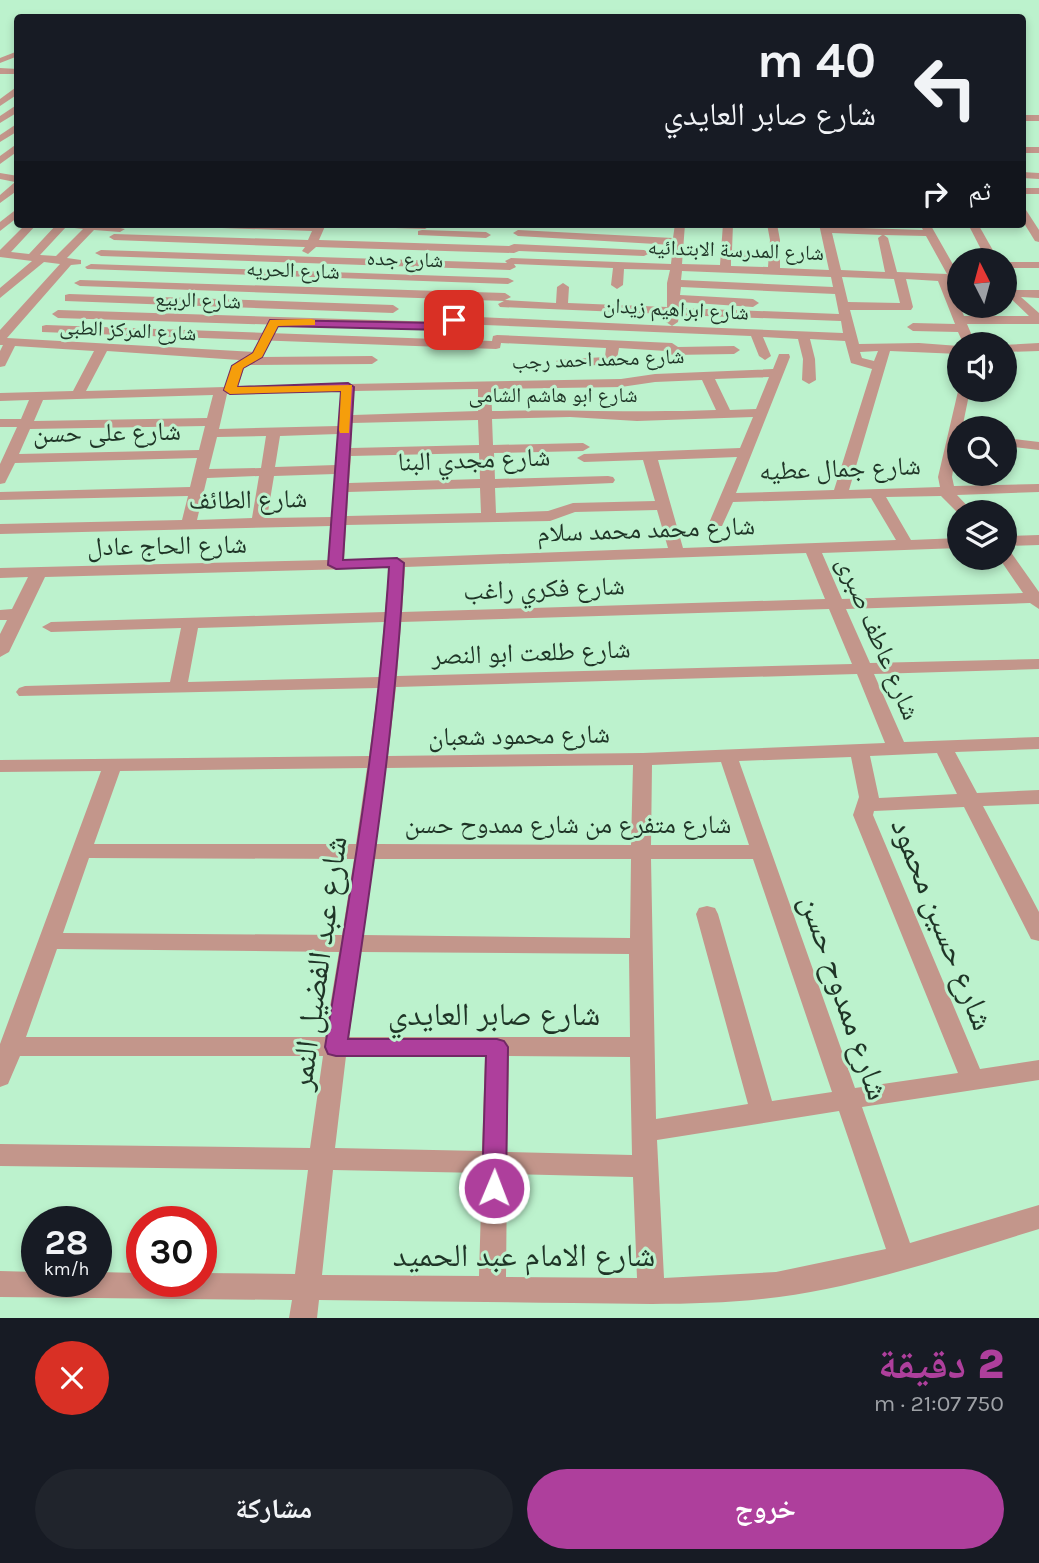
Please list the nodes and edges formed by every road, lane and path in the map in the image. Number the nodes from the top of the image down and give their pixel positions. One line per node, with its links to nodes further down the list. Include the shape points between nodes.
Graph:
1 (14, 93): 2 (street)
2 (0, 104)
3 (14, 147): 4 (street)
4 (0, 161)
5 (12, 177): 6 (street)
6 (0, 200)
7 (11, 216): 9 (street)
8 (1026, 218): 27 (street)
9 (0, 228)
10 (28, 228): 35 (street)
11 (62, 228): 39 (street)
12 (90, 228): 41 (street)
13 (220, 228): 28 (street)
14 (319, 228): 30 (street)
15 (424, 228): 31 (street)
16 (432, 228): 25 (street)
17 (519, 228): 29 (street); 37 (street)
18 (680, 228): 29 (street)
19 (728, 228): 34 (street)
20 (773, 228): 52 (street)
21 (825, 228): 53 (street)
22 (927, 228): 43 (street)
23 (975, 228): 32 (street)
24 (119, 230): 28 (street); 42 (street)
25 (486, 235)
26 (883, 238): 55 (street)
27 (1039, 239)
28 (212, 240): 30 (street); 38 (street)
29 (679, 242): 48 (street)
30 (312, 243): 31 (street); 40 (street)
31 (417, 247): 37 (street); 44 (street)
32 (986, 248)
33 (643, 253): 37 (street)
34 (726, 253): 36 (street); 50 (street)
35 (5, 254): 39 (street, شارع جده); 49 (street)
36 (745, 254)
37 (512, 256): 44 (street); 45 (street, شارع المدرسة الابتدائيه); 59 (street)
38 (201, 257): 40 (street); 42 (street); 51 (street)
39 (36, 258): 41 (street, شارع جده); 70 (street)
40 (304, 260): 44 (street); 54 (street)
41 (64, 261): 42 (street, شارع جده); 73 (street)
42 (95, 261): 51 (street, شارع جده); 61 (street)
43 (947, 261)
44 (408, 263): 58 (street)
45 (619, 265): 48 (street, شارع المدرسة الابتدائيه); 62 (street)
46 (1017, 265): 47 (street)
47 (1039, 265)
48 (675, 267): 50 (street, شارع المدرسة الابتدائيه); 60 (street)
49 (0, 268)
50 (725, 269): 52 (street, شارع المدرسة الابتدائيه)
51 (190, 271): 54 (street, شارع جده)
52 (774, 271): 53 (street, شارع المدرسة الابتدائيه)
53 (836, 274): 55 (street, شارع المدرسة الابتدائيه); 76 (street)
54 (297, 275): 58 (street, شارع جده); 66 (street)
55 (895, 276): 56 (street, شارع المدرسة الابتدائيه); 80 (street)
56 (942, 277): 57 (street, شارع المدرسة الابتدائيه); 63 (street)
57 (947, 277)
58 (401, 278): 59 (street, شارع جده); 67 (street)
59 (508, 281): 82 (street)
60 (673, 282): 76 (street); 78 (street)
61 (80, 283): 64 (street, شارع الحريه); 72 (street)
62 (617, 285)
63 (947, 285)
64 (184, 286): 66 (street, شارع الحريه); 75 (street)
65 (563, 287): 79 (street)
66 (290, 289): 67 (street, شارع الحريه); 77 (street)
67 (396, 293): 81 (street); 82 (street, شارع الحريه)
68 (1039, 295): 71 (street)
69 (867, 296): 76 (street)
70 (2, 297): 73 (street)
71 (1017, 297)
72 (69, 298): 75 (street); 84 (street)
73 (33, 299): 99 (street)
74 (1017, 301): 85 (street)
75 (176, 302): 77 (street); 87 (street)
76 (843, 303): 78 (street); 80 (street); 102 (street)
77 (282, 305): 81 (street); 88 (street)
78 (672, 305): 79 (street); 92 (street)
79 (562, 306): 82 (street)
80 (907, 307): 91 (street)
81 (393, 309): 89 (street)
82 (503, 309): 83 (street); 89 (street, شارع الربيع, via 443,326); 92 (street, شارع ابراهيم زيدان); 105 (street)
83 (438, 310)
84 (58, 314): 87 (street, شارع الربيع); 93 (street)
85 (1038, 317): 90 (street)
86 (960, 318): 90 (street)
87 (166, 319): 88 (street, شارع الربيع); 96 (street)
88 (274, 323): 89 (street, شارع الربيع); 98 (street)
89 (386, 324): 100 (street)
90 (962, 324): 91 (street); 95 (street)
91 (913, 327): 106 (street)
92 (671, 328): 94 (street, شارع ابراهيم زيدان); 114 (street)
93 (46, 329): 96 (street); 103 (street)
94 (755, 332): 97 (street, شارع ابراهيم زيدان); 115 (street)
95 (965, 332)
96 (157, 334): 98 (street); 113 (street)
97 (803, 334): 102 (street, شارع ابراهيم زيدان); 123 (street)
98 (266, 338): 100 (street); 117 (street)
99 (4, 340): 103 (street, شارع المركز الطبى); 118 (street)
100 (381, 342): 105 (street); 117 (street, شارع المركز الطبى, via 370,363)
101 (561, 342): 104 (street); 105 (street); 119 (street)
102 (852, 343): 109 (street, شارع ابراهيم زيدان); 120 (street, via 858,362)
103 (34, 344): 108 (street, شارع المركز الطبى)
104 (613, 344): 114 (street); 119 (street, via 611,361)
105 (496, 346)
106 (919, 347): 109 (street, شارع ابراهيم زيدان); 110 (street, شارع ابراهيم زيدان)
107 (1039, 347): 111 (street)
108 (102, 348): 113 (street, شارع المركز الطبى); 128 (street)
109 (885, 348): 120 (street)
110 (947, 348)
111 (1017, 348)
112 (734, 350): 114 (street)
113 (147, 351): 117 (street, شارع المركز الطبى)
114 (672, 352)
115 (765, 356)
116 (784, 357): 121 (street)
117 (250, 359): 127 (street, via 238,366)
118 (0, 363)
119 (562, 363): 124 (street)
120 (879, 367): 159 (street)
121 (777, 373): 122 (street, شارع محمد احمد رجب); 131 (street)
122 (707, 376): 124 (street, شارع محمد احمد رجب); 132 (street)
123 (809, 380)
124 (565, 383): 125 (street, شارع محمد احمد رجب)
125 (484, 384): 126 (street, شارع محمد احمد رجب); 133 (street)
126 (348, 387): 127 (street, شارع محمد احمد رجب); 136 (street)
127 (225, 391): 128 (street, شارع محمد احمد رجب); 137 (street)
128 (77, 395): 129 (street, شارع محمد احمد رجب)
129 (38, 396): 130 (street, شارع محمد احمد رجب); 135 (street)
130 (0, 397)
131 (761, 413): 132 (street, شارع ابو هاشم الشامى); 143 (street)
132 (725, 414): 133 (street, شارع ابو هاشم الشامى)
133 (485, 416): 136 (street, شارع ابو هاشم الشامى); 141 (street)
134 (0, 423): 135 (street, شارع ابو هاشم الشامى)
135 (25, 424): 137 (street, شارع ابو هاشم الشامى); 146 (street)
136 (345, 424): 138 (street, شارع ابو هاشم الشامى); 142 (street)
137 (212, 427): 138 (street, شارع ابو هاشم الشامى); 144 (street)
138 (274, 431): 149 (street)
139 (1017, 443): 140 (street)
140 (1039, 446)
141 (486, 449): 142 (street); 145 (street); 153 (street)
142 (343, 452): 148 (street)
143 (746, 452): 145 (street); 161 (street)
144 (205, 454): 146 (street, شارع على حسن); 150 (street)
145 (649, 456): 163 (street)
146 (9, 459): 151 (street)
147 (947, 464): 155 (street)
148 (342, 469): 149 (street); 154 (street)
149 (267, 472): 150 (street); 166 (street)
150 (201, 474): 156 (street)
151 (0, 480)
152 (608, 480): 153 (street, شارع مجدي البنا)
153 (488, 484): 154 (street, شارع مجدي البنا); 164 (street)
154 (341, 488): 165 (street)
155 (946, 488): 157 (street, شارع جمال عطيه); 158 (street, شارع جمال عطيه); 162 (street)
156 (197, 491): 160 (street); 168 (street)
157 (1036, 491)
158 (874, 492): 159 (street, شارع جمال عطيه); 173 (street)
159 (841, 493): 161 (street, شارع جمال عطيه)
160 (0, 496)
161 (727, 498): 167 (street)
162 (953, 500)
163 (663, 505): 164 (street, شارع الطائف); 175 (street)
164 (489, 517): 165 (street, شارع الطائف)
165 (339, 521): 166 (street, شارع الطائف); 177 (street)
166 (259, 523): 168 (street, شارع الطائف)
167 (718, 523)
168 (188, 525): 169 (street, شارع الطائف)
169 (0, 529)
170 (1039, 540): 171 (street)
171 (1017, 541)
172 (947, 543): 173 (street, شارع محمد محمد سلام)
173 (906, 545): 174 (street, شارع محمد محمد سلام)
174 (812, 548): 175 (street, شارع محمد محمد سلام); 182 (street, شارع عاطف صبرى)
175 (677, 553): 176 (street, شارع محمد محمد سلام)
176 (397, 563): 177 (street, شارع محمد محمد سلام); 185 (street, شارع عبد الفضيل النمر)
177 (336, 565): 179 (street, شارع الحاج عادل)
178 (1016, 570): 181 (street)
179 (39, 572): 180 (street, شارع الحاج عادل); 184 (street)
180 (0, 573)
181 (1038, 600): 182 (street, شارع فكري راغب)
182 (836, 604): 185 (street, شارع فكري راغب); 190 (street, شارع عاطف صبرى)
183 (0, 614): 184 (street)
184 (18, 614): 188 (street)
185 (394, 617): 186 (street, شارع فكري راغب); 191 (street, شارع عبد الفضيل النمر)
186 (190, 622): 187 (street, شارع فكري راغب); 192 (street)
187 (51, 626)
188 (0, 652)
189 (1039, 664): 190 (street, شارع طلعت ابو النصر)
190 (863, 669): 191 (street, شارع طلعت ابو النصر); 196 (street, شارع عاطف صبرى)
191 (386, 682): 192 (street, شارع طلعت ابو النصر); 201 (street, شارع عبد الفضيل النمر)
192 (178, 688): 193 (street, شارع طلعت ابو النصر)
193 (25, 692)
194 (1039, 743): 195 (street, شارع محمود شعبان)
195 (943, 747): 196 (street, شارع محمود شعبان); 204 (street)
196 (897, 749): 197 (street, شارع محمود شعبان)
197 (859, 751): 198 (street, شارع محمود شعبان); 205 (street, شارع حسين محمود, via 869,797)
198 (728, 756): 199 (street, شارع محمود شعبان); 209 (street, شارع ممدوح حسن)
199 (643, 759): 201 (street, شارع محمود شعبان); 208 (street)
200 (113, 764): 201 (street, شارع محمود شعبان); 202 (street, شارع محمود شعبان); 206 (street)
201 (377, 764): 207 (street, شارع عبد الفضيل النمر)
202 (0, 766)
203 (1039, 797): 204 (street)
204 (970, 800): 205 (street); 211 (street)
205 (865, 805): 221 (street, شارع حسين محمود, via 863,815)
206 (82, 851): 207 (street, شارع متفرع من شارع ممدوح حسن); 212 (street)
207 (366, 851): 208 (street, شارع متفرع من شارع ممدوح حسن); 213 (street, شارع عبد الفضيل النمر)
208 (640, 852): 209 (street, شارع متفرع من شارع ممدوح حسن); 214 (street)
209 (761, 852): 222 (street, شارع ممدوح حسن)
210 (707, 914): 223 (street)
211 (1039, 933)
212 (49, 941): 213 (street); 215 (street)
213 (352, 944): 214 (street); 216 (street, شارع عبد الفضيل النمر)
214 (639, 946): 218 (street)
215 (11, 1046): 216 (street, شارع صابر العايدي); 220 (street)
216 (336, 1047): 217 (street, شارع صابر العايدي); 226 (street, شارع عبد الفضيل النمر)
217 (497, 1047): 218 (street, شارع صابر العايدي); 227 (street)
218 (641, 1047): 224 (street)
219 (1039, 1070): 221 (street)
220 (0, 1077)
221 (973, 1080): 222 (street)
222 (847, 1100): 223 (street); 230 (street, شارع ممدوح حسن)
223 (763, 1113): 224 (street)
224 (644, 1131): 228 (street)
225 (0, 1155): 226 (street)
226 (323, 1159): 227 (street); 232 (street, شارع عبد الفضيل النمر)
227 (495, 1163): 228 (street); 233 (street)
228 (645, 1166): 234 (street)
229 (1039, 1217): 230 (street, شارع الامام عبد الحميد)
230 (902, 1258): 234 (street, شارع الامام عبد الحميد, via 814,1279 726,1289)
231 (0, 1284): 232 (street, شارع الامام عبد الحميد)
232 (307, 1288): 233 (street, شارع الامام عبد الحميد); 235 (street, شارع عبد الفضيل النمر)
233 (492, 1290): 234 (street, شارع الامام عبد الحميد)
234 (651, 1291)
235 (303, 1318)

